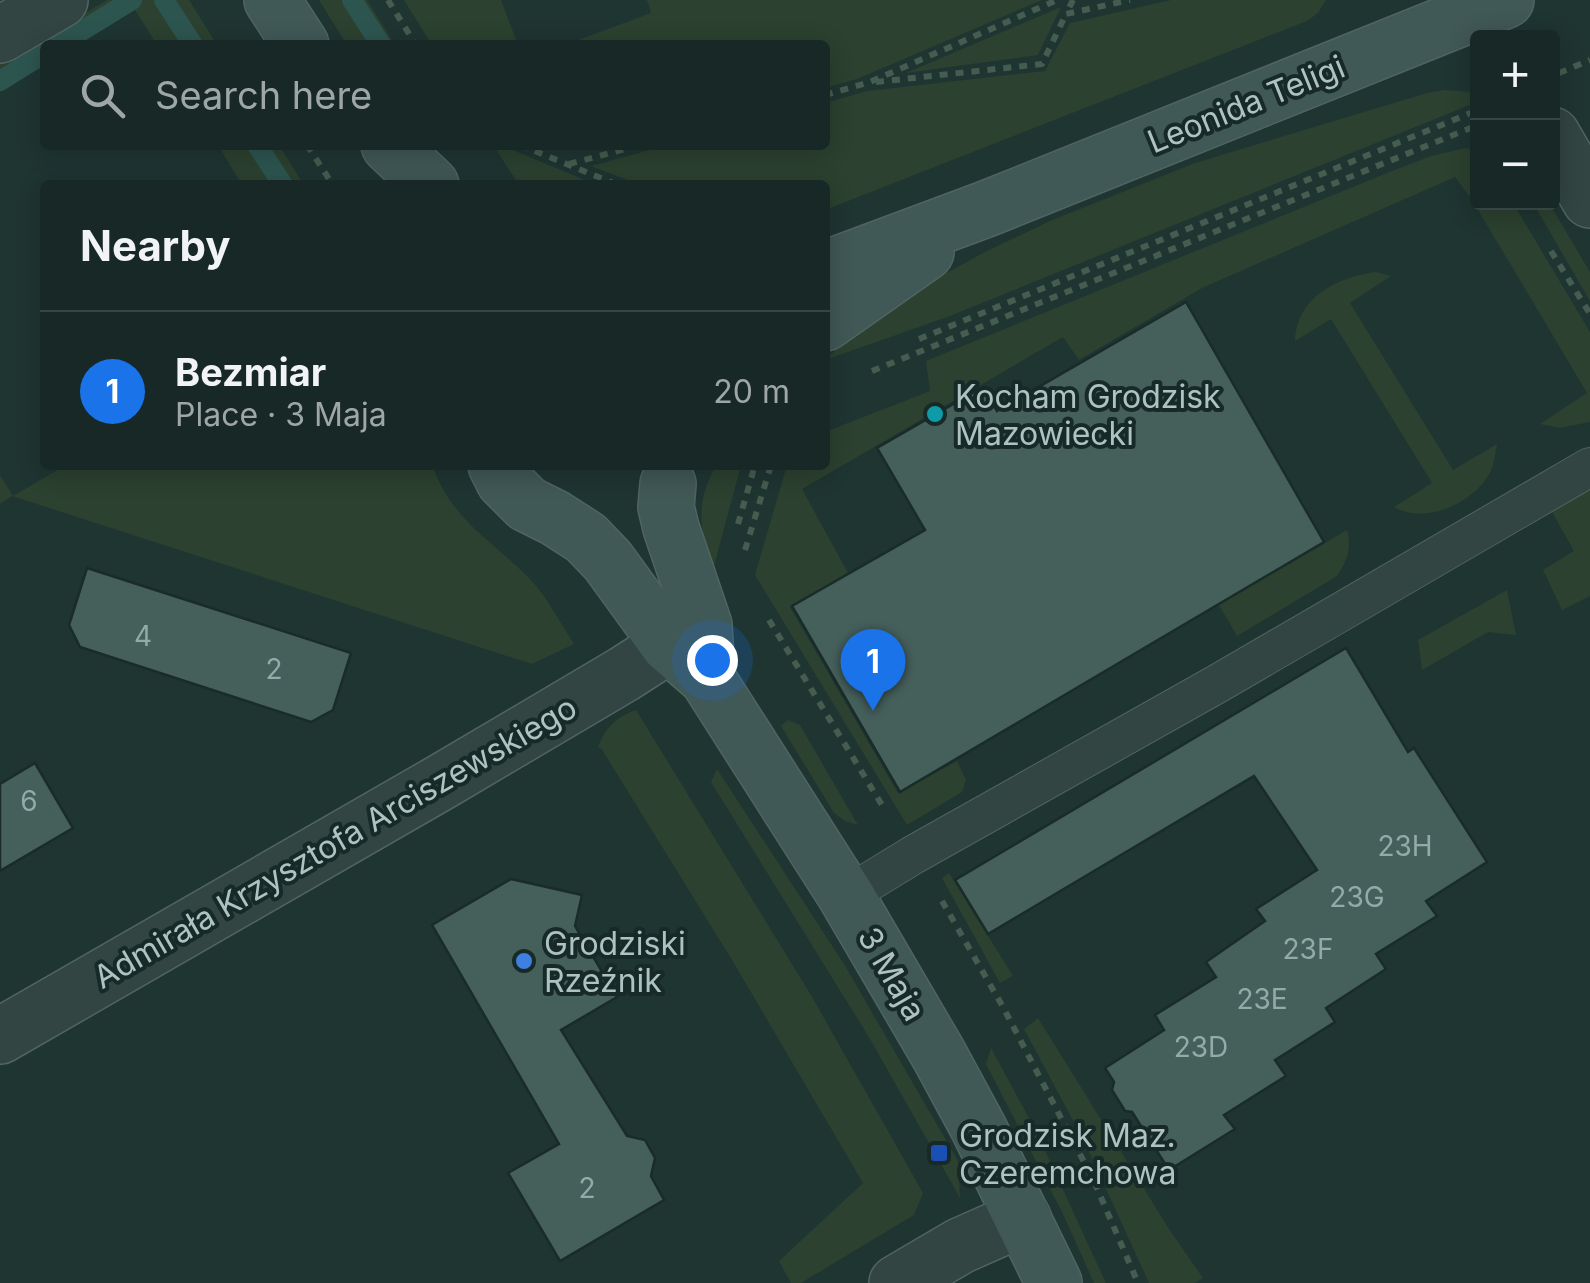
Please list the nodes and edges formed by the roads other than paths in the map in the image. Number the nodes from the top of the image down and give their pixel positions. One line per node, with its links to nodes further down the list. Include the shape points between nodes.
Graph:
1 (60, 0): 4 (street)
2 (272, 0): 5 (street)
3 (1476, 14): 12 (street, Leonida Teligi)
4 (0, 36)
5 (298, 40)
6 (1560, 149): 11 (street)
7 (364, 150): 9 (street)
8 (394, 150): 10 (street)
9 (381, 180)
10 (426, 180)
11 (1590, 200)
12 (986, 209): 13 (street, Leonida Teligi); 14 (street, Leonida Teligi)
13 (830, 267)
14 (830, 319)
15 (1590, 467): 20 (lane)
16 (498, 470): 18 (street, 3 Maja, via 526,504)
17 (673, 474): 18 (street, 3 Maja, via 645,505 617,519); 19 (street, 3 Maja, via 666,507 704,625)
18 (555, 518): 19 (street, 3 Maja, via 608,561)
19 (688, 662): 20 (street, 3 Maja); 21 (street, Admirała Krzysztofa Arciszewskiego, via 624,674)
20 (846, 896): 22 (street, 3 Maja)
21 (0, 1036)
22 (1023, 1218): 23 (street); 24 (street, 3 Maja)
23 (896, 1283)
24 (1054, 1283)

